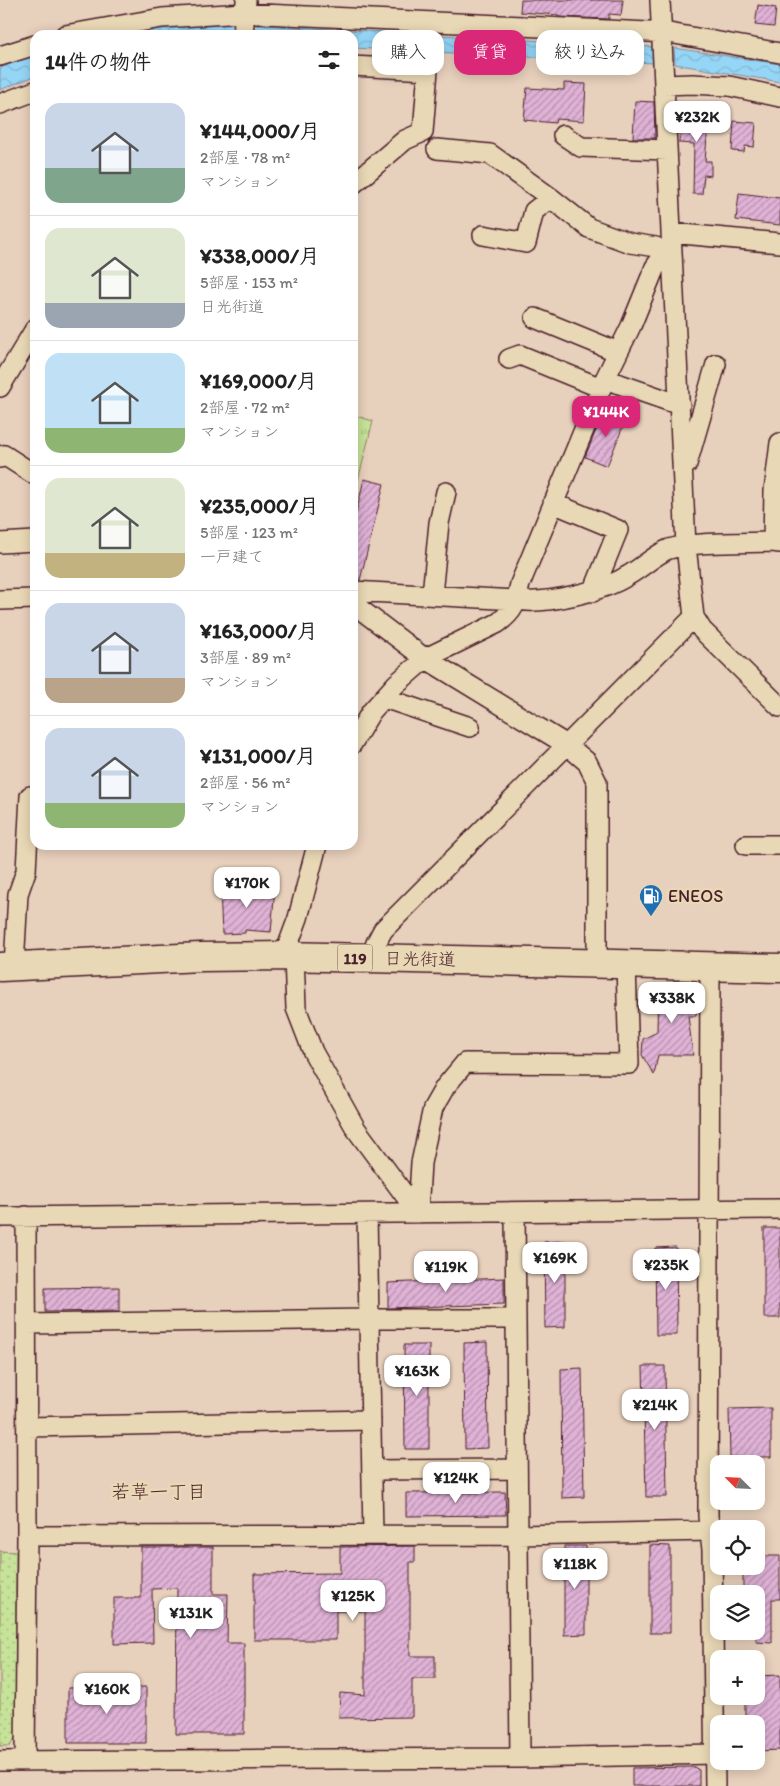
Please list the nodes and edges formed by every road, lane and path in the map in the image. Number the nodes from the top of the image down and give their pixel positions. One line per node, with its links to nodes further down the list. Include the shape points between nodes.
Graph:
1 (660, 0): 4 (street)
2 (244, 17): 3 (street, via 162,18); 4 (street)
3 (94, 30)
4 (662, 35): 6 (street); 9 (street)
5 (30, 46): 7 (street)
6 (780, 53)
7 (0, 56)
8 (358, 66): 16 (street, via 428,70 423,132 406,140)
9 (664, 83): 11 (street, via 729,86); 15 (street)
10 (30, 93): 12 (street)
11 (780, 97)
12 (0, 104)
13 (563, 135): 15 (street, via 581,147)
14 (437, 149): 17 (street, via 490,154)
15 (667, 150): 18 (street)
16 (358, 180)
17 (551, 198): 19 (street, via 534,211 526,244); 21 (street, via 589,228 630,243 656,247)
18 (672, 233): 20 (street); 21 (street)
19 (483, 235)
20 (780, 244)
21 (668, 256): 24 (street, via 655,268); 29 (street)
22 (535, 318): 24 (street)
23 (30, 337): 28 (street)
24 (618, 352): 27 (street)
25 (510, 359): 27 (street, via 520,355)
26 (716, 364): 33 (street)
27 (603, 383): 29 (street); 35 (street)
28 (0, 387)
29 (680, 406): 33 (street)
30 (780, 443): 37 (street, via 774,491)
31 (0, 458): 32 (street, via 4,455)
32 (30, 472)
33 (683, 477): 39 (street)
34 (446, 492): 42 (street)
35 (553, 503): 41 (street, via 618,530); 45 (street, via 520,584)
36 (30, 541): 38 (street)
37 (776, 542): 39 (street)
38 (0, 543)
39 (686, 546): 41 (street, via 667,550 625,578); 47 (street)
40 (358, 591): 42 (street)
41 (593, 592): 45 (street, via 529,602)
42 (432, 595): 45 (street)
43 (30, 599): 44 (street)
44 (0, 600)
45 (517, 600): 48 (street, via 508,616 498,623)
46 (358, 608): 48 (street)
47 (694, 617): 50 (street, via 702,630); 53 (street)
48 (426, 658): 49 (street); 53 (street)
49 (384, 698): 51 (street); 52 (street)
50 (780, 707)
51 (470, 728)
52 (358, 734)
53 (567, 745): 59 (street, via 384,930); 60 (street, via 587,762 598,782)
54 (30, 796): 63 (street, via 26,871 18,894)
55 (746, 845): 56 (street)
56 (780, 845)
57 (316, 850): 58 (street)
58 (289, 956): 59 (highway, 日光街道 / 119); 63 (highway, 日光街道 / 119); 68 (street, via 296,1008 313,1052 356,1129)
59 (371, 958): 60 (highway, 日光街道 / 119)
60 (597, 964): 61 (highway, 日光街道 / 119)
61 (626, 964): 62 (highway, 日光街道 / 119); 68 (street, via 629,1064 465,1063 433,1108 420,1163)
62 (710, 966): 64 (highway, 日光街道 / 119); 66 (street)
63 (7, 967)
64 (780, 968)
65 (780, 1208): 66 (street)
66 (708, 1209): 67 (street); 79 (street)
67 (515, 1212): 68 (street); 73 (street)
68 (418, 1213): 69 (street)
69 (367, 1214): 70 (street); 72 (street)
70 (26, 1216): 71 (street); 74 (street)
71 (0, 1217)
72 (370, 1319): 73 (street); 74 (street); 75 (street)
73 (515, 1320): 77 (street)
74 (27, 1324): 76 (street)
75 (371, 1420): 76 (street); 78 (street)
76 (27, 1427): 81 (street)
77 (517, 1468): 78 (street); 80 (street)
78 (372, 1470): 82 (street)
79 (710, 1531): 80 (street)
80 (518, 1535): 82 (street); 86 (street)
81 (27, 1536): 82 (street); 87 (street)
82 (372, 1536)
83 (712, 1575): 84 (street)
84 (714, 1715)
85 (710, 1754): 86 (street)
86 (520, 1758): 87 (street)
87 (25, 1760): 88 (street)
88 (0, 1761)
89 (715, 1770): 90 (street)
90 (715, 1786)

